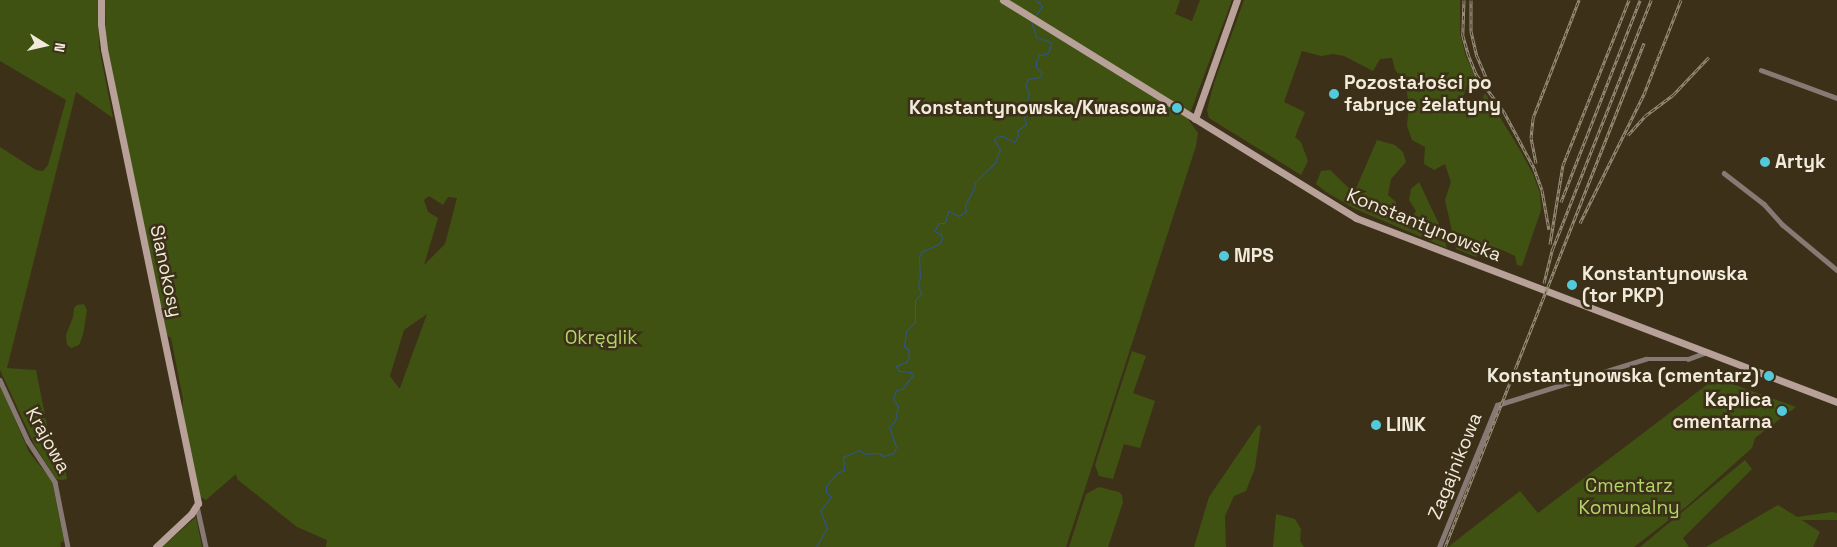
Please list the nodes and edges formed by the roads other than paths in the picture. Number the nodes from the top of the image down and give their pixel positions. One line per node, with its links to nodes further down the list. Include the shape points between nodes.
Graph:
1 (101, 0): 12 (main road, Sianokosy, via 103,44)
2 (1003, 0): 6 (main road, Konstantynowska)
3 (1237, 0): 6 (main road)
4 (1761, 70): 5 (street)
5 (1837, 98)
6 (1195, 119): 9 (main road, Konstantynowska, via 1369,224)
7 (1724, 173): 8 (street, via 1764,204 1783,225)
8 (1837, 270)
9 (1707, 352): 11 (main road, Konstantynowska); 16 (street, Zagajnikowa, via 1688,359 1646,359 1505,401 1494,410)
10 (0, 380): 13 (street, Krajowa, via 28,441 55,482)
11 (1837, 402)
12 (197, 506): 14 (main road); 15 (street, Sianokosy)
13 (68, 547)
14 (156, 547)
15 (206, 547)
16 (1439, 547)

